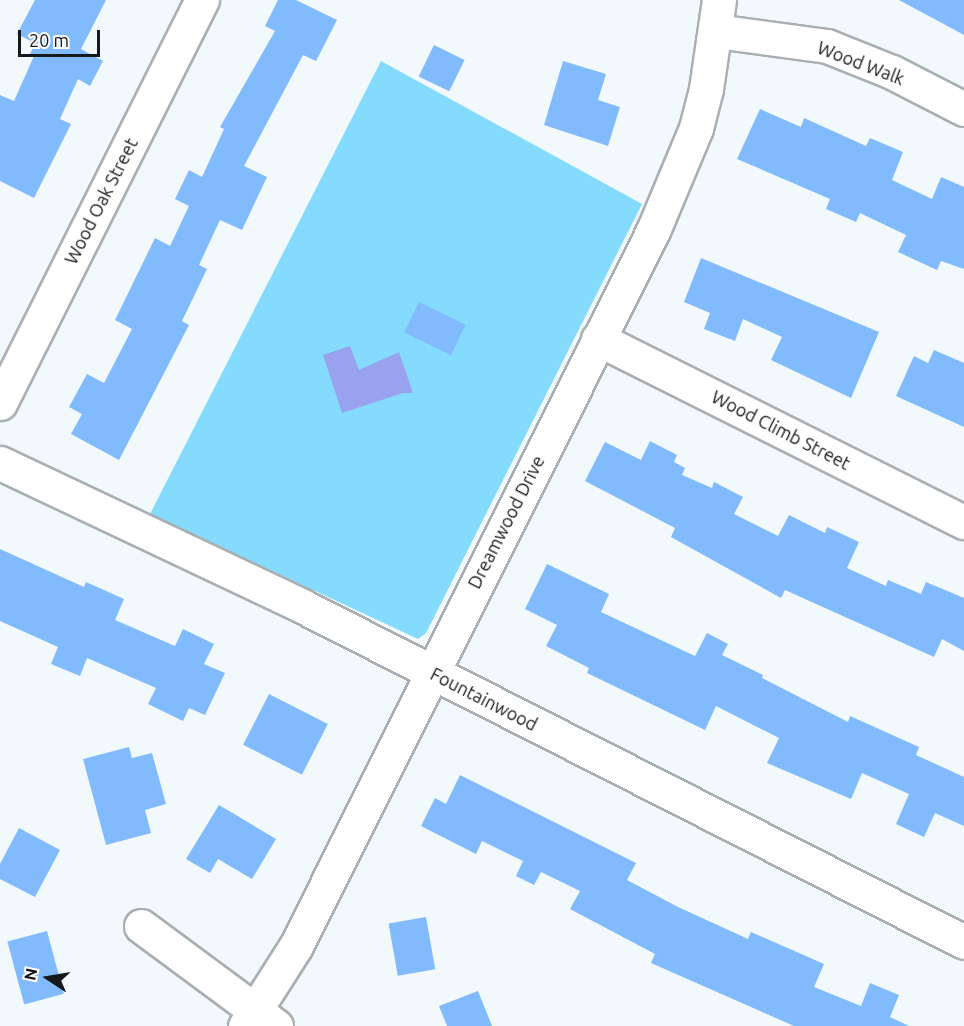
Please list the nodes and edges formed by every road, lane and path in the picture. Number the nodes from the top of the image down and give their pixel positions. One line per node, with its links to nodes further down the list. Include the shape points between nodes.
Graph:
1 (202, 0): 5 (street, Wood Oak Street)
2 (718, 16): 3 (street, Wood Walk, via 827,46 892,72); 4 (street, Dreamwood Drive, via 696,128 680,171)
3 (964, 109)
4 (598, 339): 7 (street, Wood Climb Street); 8 (street, Dreamwood Drive)
5 (0, 403)
6 (0, 463): 8 (street, Fountainwood, via 302,606)
7 (964, 522)
8 (430, 673): 10 (street, Fountainwood); 11 (street, Dreamwood Drive)
9 (141, 926): 11 (street)
10 (964, 942)
11 (259, 1021)

